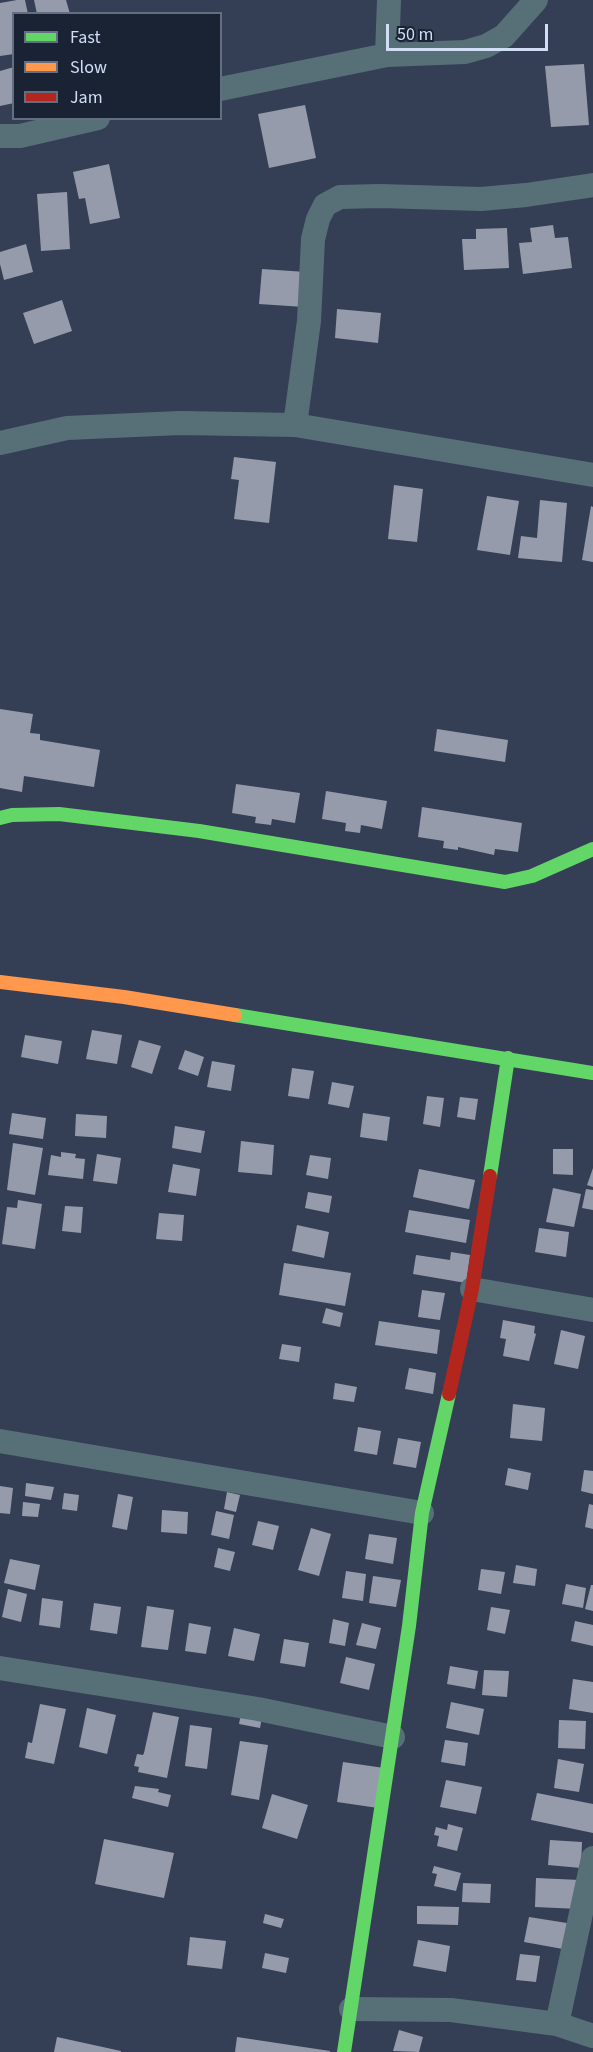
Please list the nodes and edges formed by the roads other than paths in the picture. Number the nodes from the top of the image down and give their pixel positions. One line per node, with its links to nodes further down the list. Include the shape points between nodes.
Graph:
1 (389, 0): 3 (street)
2 (536, 0): 3 (street, via 504,36 486,46 465,52)
3 (387, 55): 4 (street)
4 (222, 89)
5 (89, 120): 6 (street, via 20,136)
6 (0, 136)
7 (593, 185): 8 (street, via 481,199 340,197 325,205 313,239 309,321)
8 (295, 425): 9 (street, via 180,423 67,428); 10 (street)
9 (0, 443)
10 (593, 474)
11 (0, 818): 12 (street, via 59,814 199,831 505,882 532,876)
12 (593, 849)
13 (0, 982): 14 (street, via 124,997)
14 (508, 1058): 15 (street); 16 (street)
15 (593, 1073)
16 (472, 1289): 17 (street); 19 (street)
17 (593, 1310)
18 (0, 1441): 19 (street)
19 (422, 1513): 21 (street)
20 (0, 1668): 21 (street, via 258,1709)
21 (393, 1737): 23 (street)
22 (593, 1858): 24 (street)
23 (351, 2008): 24 (street, via 451,2010); 26 (street)
24 (557, 2024): 25 (street)
25 (593, 2036)
26 (344, 2052)

